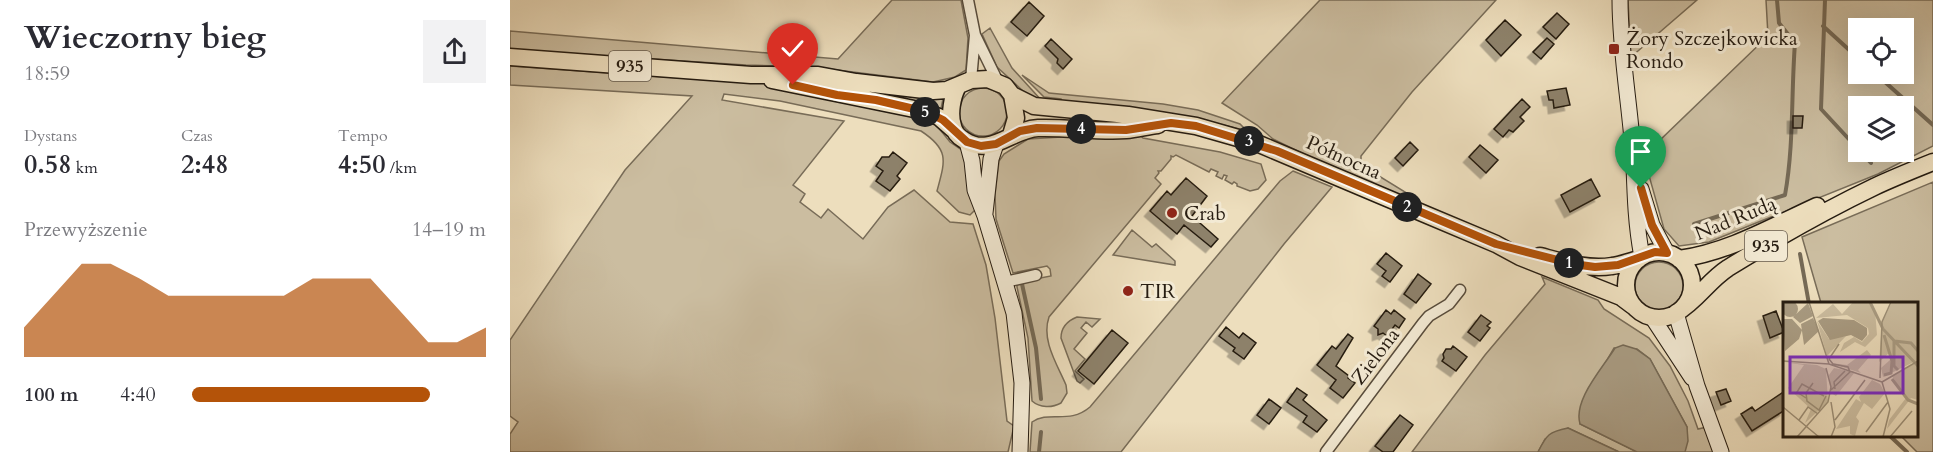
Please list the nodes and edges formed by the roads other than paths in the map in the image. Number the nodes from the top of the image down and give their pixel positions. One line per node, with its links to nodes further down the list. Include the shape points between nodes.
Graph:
1 (968, 0): 3 (street)
2 (1620, 0): 14 (main road)
3 (975, 34): 6 (street); 7 (street)
4 (510, 57): 5 (main road, 935)
5 (750, 75): 7 (main road, 935, via 818,75 933,91); 11 (main road, 935, via 920,110 939,117)
6 (998, 82): 7 (main road, via 982,78); 8 (main road)
7 (965, 83): 11 (main road, via 952,106 951,120)
8 (1012, 96): 9 (main road, Północna, via 1034,106); 10 (main road, via 1016,118)
9 (1171, 123): 10 (main road, Północna, via 1126,130 1037,128); 17 (main road, Północna, via 1207,129 1277,151)
10 (1011, 135): 12 (main road)
11 (961, 136): 12 (main road, via 981,146); 16 (main road, via 972,161 975,190)
12 (996, 144): 16 (main road)
13 (1933, 162): 15 (main road, Nad Rudą / 935)
14 (1634, 164): 18 (main road, via 1652,225); 19 (main road)
15 (1874, 187): 18 (main road, Nad Rudą / 935, via 1818,206 1706,255); 24 (main road, Nad Rudą / 935, via 1728,268 1708,283 1690,305)
16 (985, 216): 21 (main road)
17 (1496, 244): 19 (main road, Północna, via 1584,266 1608,267); 23 (main road, Północna, via 1621,297)
18 (1673, 256): 19 (main road, via 1655,252); 24 (main road, via 1689,271 1692,286 1687,303)
19 (1641, 258): 23 (main road, via 1630,269 1626,282)
20 (1036, 275): 21 (street)
21 (1005, 282): 27 (main road, via 1014,313 1022,372)
22 (1460, 290): 28 (street, Zielona, via 1449,304 1423,322)
23 (1633, 306): 25 (main road)
24 (1676, 313): 25 (main road); 26 (main road)
25 (1652, 317): 26 (main road)
26 (1697, 386): 29 (main road)
27 (1020, 452)
28 (1326, 452)
29 (1721, 452)

